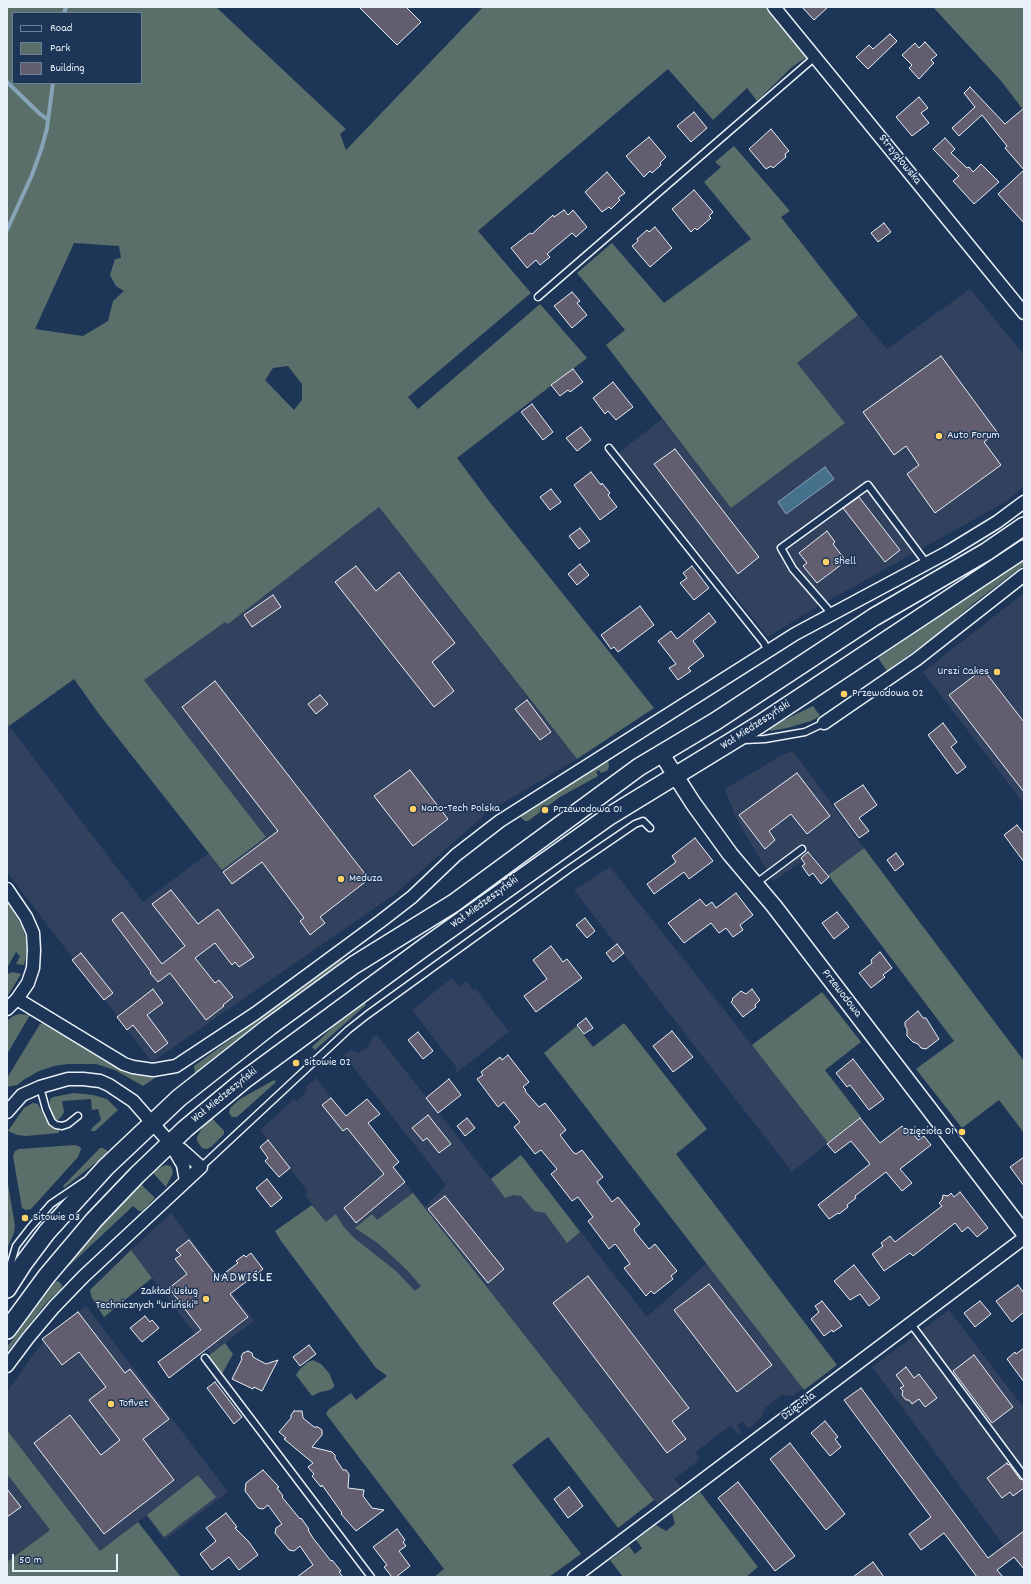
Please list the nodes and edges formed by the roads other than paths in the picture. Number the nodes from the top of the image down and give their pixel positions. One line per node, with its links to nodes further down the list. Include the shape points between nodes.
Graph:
1 (774, 7): 2 (street, Strzygłowska)
2 (814, 57): 3 (lane); 4 (street, Strzygłowska)
3 (538, 297)
4 (1024, 313)
5 (609, 448): 12 (lane, via 764,643)
6 (1024, 502): 9 (street, via 997,522)
7 (1024, 526): 15 (main road, Wał Miedzeszyński)
8 (1024, 549): 14 (main road, Wał Miedzeszyński)
9 (927, 564): 11 (street); 11 (lane, via 868,486 781,548 793,569)
10 (1024, 575): 13 (street, via 918,659)
11 (832, 614): 12 (street)
12 (768, 652): 21 (street, via 500,821 456,855 412,897 381,921 256,1013 176,1066 154,1070 124,1064)
13 (824, 723): 14 (lane, via 805,732)
14 (735, 741): 16 (main road, Wał Miedzeszyński)
15 (661, 754): 16 (street, Przewodowa); 26 (main road, Wał Miedzeszyński, via 625,777 454,903 315,993 237,1051)
16 (675, 775): 19 (street, Przewodowa, via 716,835); 27 (main road, Wał Miedzeszyński, via 569,843 340,1008 239,1083)
17 (650, 828): 29 (lane, via 643,820 635,824 367,1015)
18 (802, 850): 19 (lane)
19 (755, 884): 31 (street, Przewodowa)
20 (7, 889): 21 (street, via 26,917 32,933 34,950 33,968)
21 (17, 999): 22 (street)
22 (7, 1009)
23 (40, 1086): 24 (street, via 22,1094); 25 (lane, via 52,1122 62,1126); 26 (street, via 68,1079 100,1081 133,1101)
24 (8, 1109)
25 (78, 1116)
26 (152, 1123): 27 (street); 28 (main road, Wał Miedzeszyński)
27 (170, 1143): 29 (street); 30 (street, via 183,1165); 36 (main road, Wał Miedzeszyński, via 132,1179 80,1236)
28 (106, 1167): 33 (lane, via 50,1204 16,1246); 34 (main road, Wał Miedzeszyński, via 47,1232)
29 (201, 1167): 30 (street)
30 (186, 1181): 38 (street, via 77,1283)
31 (1024, 1233)
32 (1024, 1238): 35 (street, Dzięcioła)
33 (7, 1278)
34 (7, 1289)
35 (911, 1324): 39 (lane); 41 (street, Dzięcioła)
36 (7, 1330)
37 (205, 1358): 40 (lane)
38 (7, 1366)
39 (1024, 1476)
40 (372, 1577)
41 (574, 1577)

